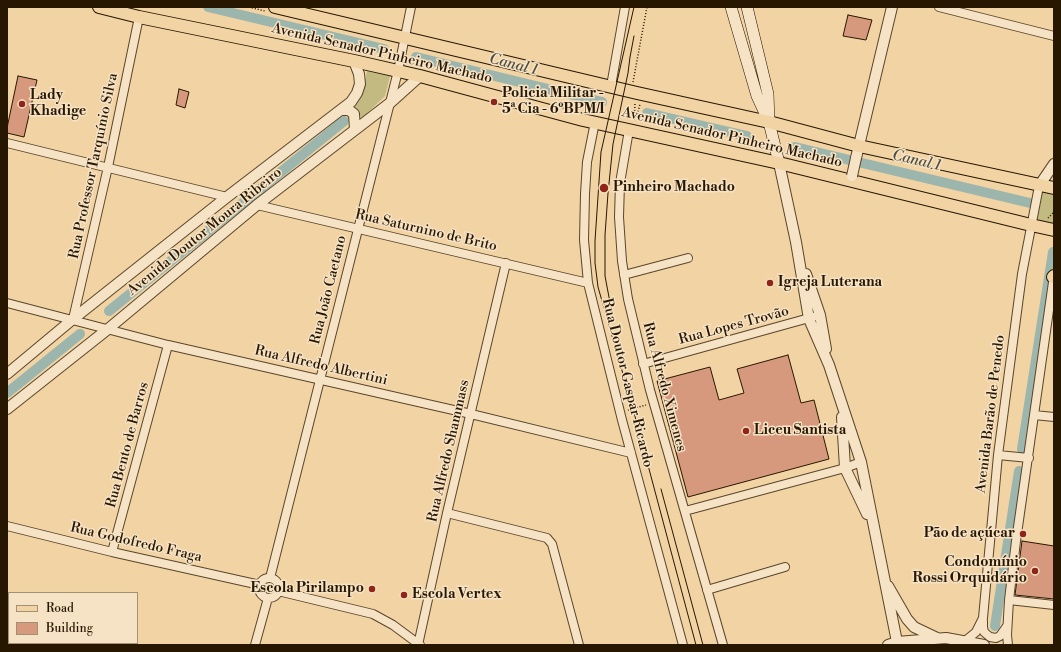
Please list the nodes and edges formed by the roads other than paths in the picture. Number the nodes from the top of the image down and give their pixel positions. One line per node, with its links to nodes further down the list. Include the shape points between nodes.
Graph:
1 (99, 7): 9 (main road, Avenida Senador Pinheiro Machado)
2 (275, 7): 11 (main road, Avenida Senador Pinheiro Machado)
3 (410, 7): 11 (street, Rua João Caetano)
4 (625, 7): 15 (street)
5 (731, 7): 19 (main road, via 757,96)
6 (747, 7): 19 (main road, via 768,94)
7 (892, 7): 23 (street)
8 (939, 7): 10 (street)
9 (139, 17): 12 (main road, Avenida Senador Pinheiro Machado); 26 (street, Rua Professor Tarquínio Silva)
10 (1054, 36)
11 (404, 40): 13 (street, Rua João Caetano); 15 (main road, Avenida Senador Pinheiro Machado)
12 (354, 61): 13 (main road, Avenida Senador Pinheiro Machado); 17 (street, Avenida Doutor Moura Ribeiro, via 360,84 351,102)
13 (398, 68): 14 (main road, Avenida Senador Pinheiro Machado); 16 (street, Rua João Caetano)
14 (420, 76): 16 (street, Avenida Doutor Moura Ribeiro); 18 (main road, Avenida Senador Pinheiro Machado)
15 (611, 86): 19 (main road, Avenida Senador Pinheiro Machado, via 636,98)
16 (390, 103): 21 (street, Avenida Doutor Moura Ribeiro); 33 (street, Rua João Caetano)
17 (342, 110): 21 (street, via 349,110 354,114); 30 (street, Avenida Doutor Moura Ribeiro)
18 (595, 122): 20 (main road, Avenida Senador Pinheiro Machado); 40 (street, Rua Doutor Gaspar Ricardo, via 587,162 585,194 584,240)
19 (769, 122): 23 (main road, Avenida Senador Pinheiro Machado); 24 (main road)
20 (632, 126): 24 (main road, Avenida Senador Pinheiro Machado); 38 (street, Rua Alfredo Ximenes, via 620,183 619,233)
21 (355, 128): 31 (street, Avenida Doutor Moura Ribeiro)
22 (7, 143): 26 (street)
23 (858, 152): 27 (street, bridge); 29 (main road, Avenida Senador Pinheiro Machado)
24 (779, 163): 27 (main road, Avenida Senador Pinheiro Machado); 35 (street)
25 (1054, 164): 29 (street)
26 (108, 167): 30 (street); 44 (street, Rua Professor Tarquínio Silva)
27 (852, 178): 32 (main road, Avenida Senador Pinheiro Machado)
28 (1054, 188): 29 (main road, Avenida Senador Pinheiro Machado)
29 (1038, 191): 32 (street, Avenida Barão de Penedo)
30 (227, 197): 44 (street, Avenida Doutor Moura Ribeiro)
31 (258, 205): 33 (street, Rua Saturnino de Brito); 45 (street, Avenida Doutor Moura Ribeiro)
32 (1031, 223): 34 (main road, Avenida Senador Pinheiro Machado); 57 (street, Avenida Barão de Penedo)
33 (358, 228): 37 (street, Rua Saturnino de Brito); 50 (street, Rua João Caetano)
34 (1054, 230)
35 (796, 242): 42 (street); 43 (street)
36 (688, 258): 38 (street)
37 (506, 263): 40 (street, Rua Saturnino de Brito); 53 (street, Rua Alfredo Shammass)
38 (624, 275): 47 (street, Rua Alfredo Ximenes)
39 (1054, 276): 54 (street)
40 (588, 283): 56 (street, Rua Doutor Gaspar Ricardo)
41 (7, 303): 44 (street, Rua Alfredo Albertini)
42 (820, 315): 43 (street, Rua Lopes Trovão); 48 (street)
43 (809, 319): 47 (street, Rua Lopes Trovão); 48 (street)
44 (76, 320): 45 (street, Rua Alfredo Albertini); 49 (street, Avenida Doutor Moura Ribeiro)
45 (105, 328): 46 (street, Rua Alfredo Albertini); 52 (street, Avenida Doutor Moura Ribeiro)
46 (168, 344): 50 (street, Rua Alfredo Albertini); 65 (street, Rua Bento de Barros)
47 (643, 364): 61 (street, Rua Alfredo Ximenes)
48 (829, 365): 51 (street)
49 (7, 374)
50 (320, 379): 53 (street, Rua Alfredo Albertini); 67 (street, Rua João Caetano)
51 (842, 405): 59 (street); 60 (street)
52 (7, 409)
53 (471, 414): 56 (street, Rua Alfredo Albertini); 62 (street, Rua Alfredo Shammass)
54 (1034, 415): 55 (street); 58 (street)
55 (1054, 417)
56 (631, 453): 83 (street, Rua Doutor Gaspar Ricardo)
57 (998, 455): 58 (street); 75 (street, Avenida Barão de Penedo)
58 (1028, 458): 73 (street)
59 (861, 462): 60 (street); 64 (street)
60 (845, 468): 61 (street); 64 (street)
61 (685, 511): 70 (street, Rua Alfredo Ximenes)
62 (447, 513): 81 (street, Rua Alfredo Shammass); 82 (street, via 547,538 552,544)
63 (7, 526): 65 (street, Rua Godofredo Fraga)
64 (873, 527): 68 (street)
65 (112, 552): 69 (street, Rua Godofredo Fraga)
66 (785, 567): 70 (street)
67 (270, 578): 69 (street); 71 (street, via 277,583)
68 (884, 579): 77 (street, via 907,619 918,629); 79 (street)
69 (260, 585): 72 (street, via 261,593)
70 (707, 590): 84 (street, Rua Alfredo Ximenes)
71 (278, 591): 72 (street); 81 (street, via 373,614 393,625)
72 (268, 598): 80 (street)
73 (1009, 600): 74 (street); 76 (street)
74 (1054, 605)
75 (983, 618): 76 (street, via 982,627 990,637 1000,636); 78 (street, Avenida Barão de Penedo, via 976,632)
76 (1008, 625): 86 (street)
77 (937, 639): 78 (street); 79 (street)
78 (965, 641): 85 (street)
79 (890, 644)
80 (255, 645)
81 (419, 645)
82 (579, 645)
83 (683, 645)
84 (723, 645)
85 (984, 645)
86 (1008, 645)

